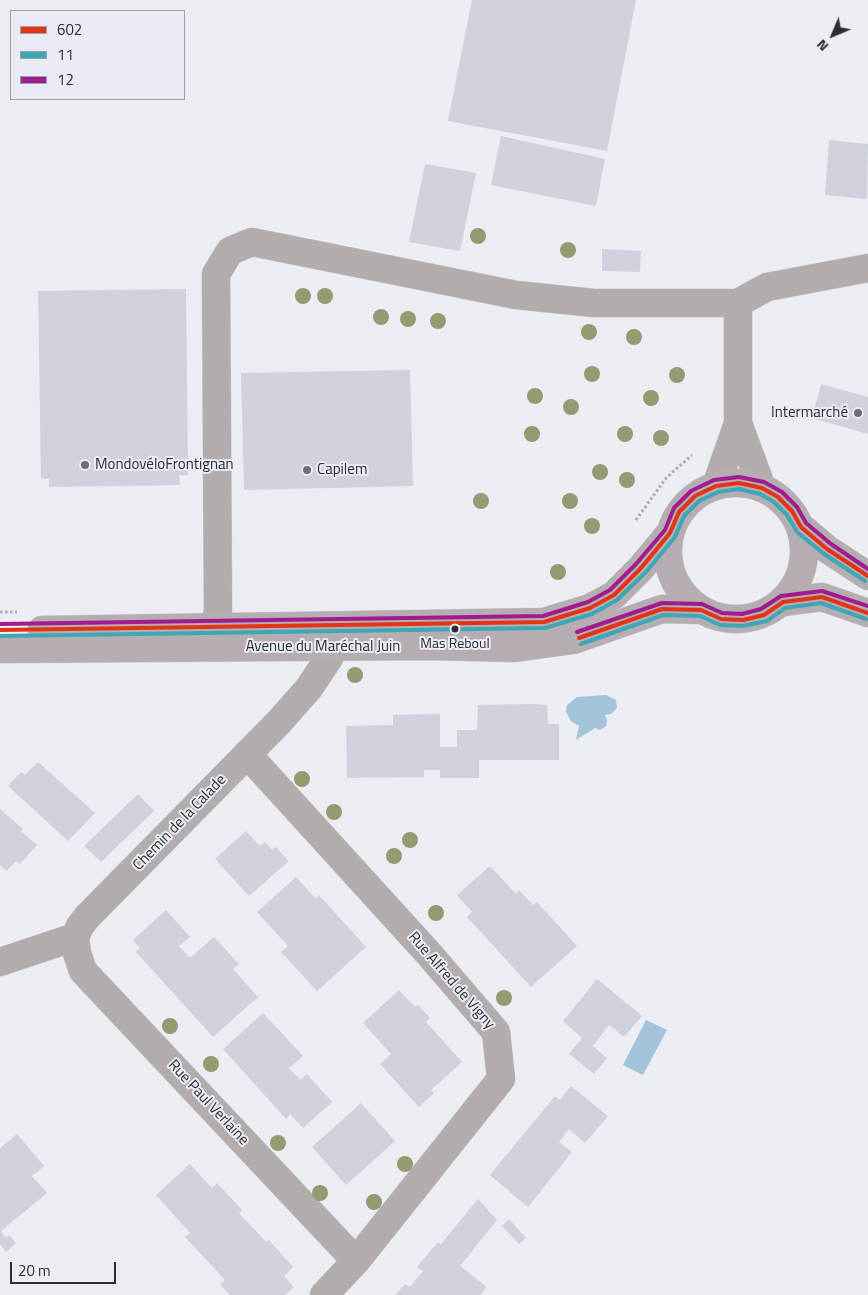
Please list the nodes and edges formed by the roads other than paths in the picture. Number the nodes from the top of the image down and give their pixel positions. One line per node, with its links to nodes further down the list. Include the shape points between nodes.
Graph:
1 (868, 268): 2 (street, via 767,287)
2 (738, 303): 3 (street); 12 (street, via 594,304 516,295 252,242 230,251 216,274 218,610)
3 (738, 424): 4 (street); 5 (street)
4 (716, 486): 5 (main road, via 739,483); 7 (main road, via 696,496 680,512)
5 (762, 488): 6 (main road, via 792,510)
6 (801, 527): 8 (main road); 9 (main road, via 805,547 803,568 796,587)
7 (670, 533): 10 (main road, via 668,555 672,577 684,596); 12 (main road, Avenue du Maréchal Juin, via 614,595 590,608 544,622)
8 (868, 576)
9 (783, 602): 10 (main road, via 764,615 743,620 721,619); 11 (main road, via 822,598)
10 (701, 610): 14 (main road, Avenue du Maréchal Juin, via 662,609 573,640 515,648)
11 (868, 613)
12 (215, 628): 13 (main road, Avenue du Maréchal Juin)
13 (0, 630)
14 (333, 646): 15 (main road, Avenue du Maréchal Juin); 16 (street, Chemin de la Calade, via 309,688)
15 (0, 650)
16 (247, 754): 17 (street, Chemin de la Calade, via 87,917); 19 (street, Rue Alfred de Vigny, via 496,1032 501,1079)
17 (76, 937): 18 (street); 19 (street, Rue Paul Verlaine, via 83,971)
18 (0, 962)
19 (356, 1261): 20 (street, Rue Alfred de Vigny)
20 (324, 1295)

